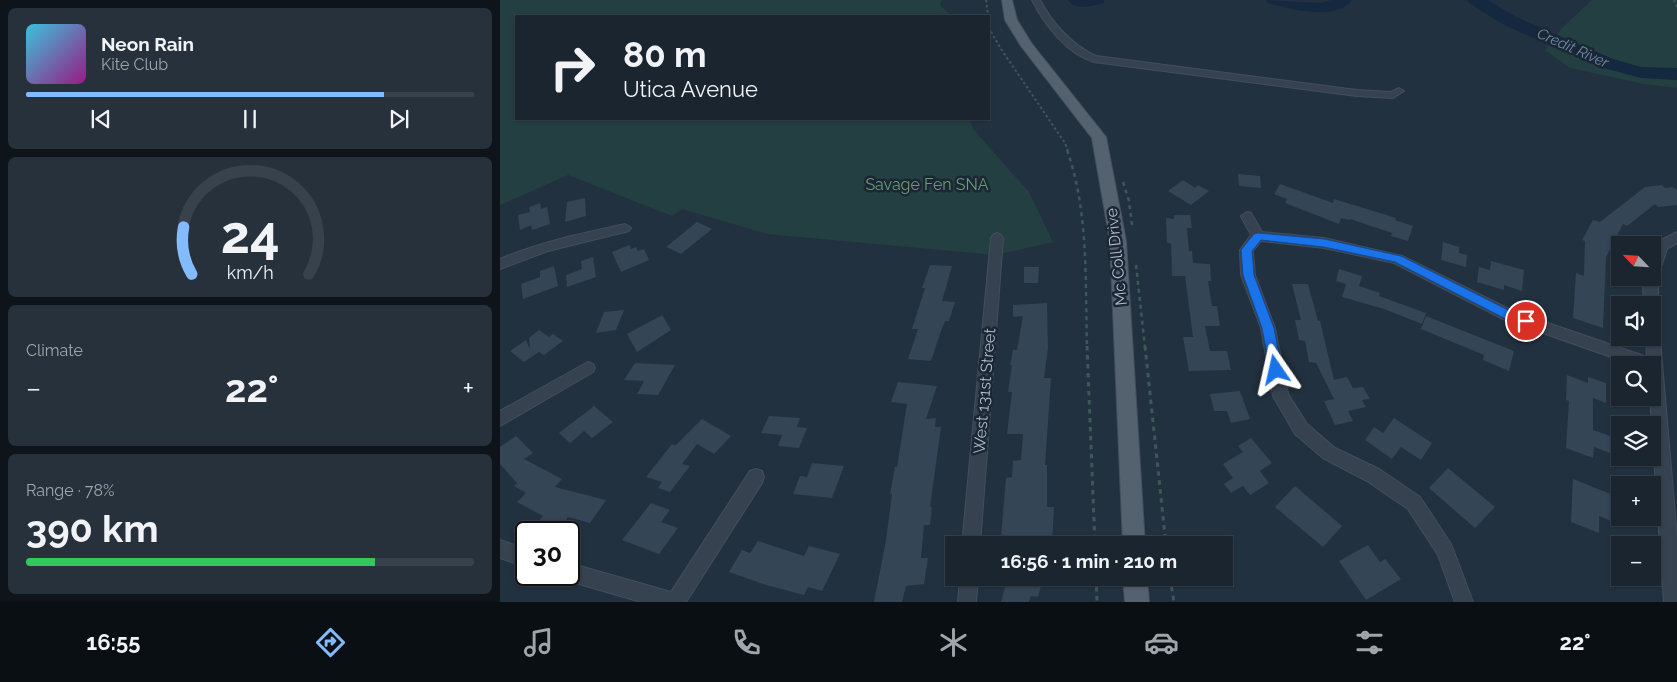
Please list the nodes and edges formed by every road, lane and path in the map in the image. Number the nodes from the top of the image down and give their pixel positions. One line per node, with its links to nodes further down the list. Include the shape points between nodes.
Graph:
1 (986, 0): 6 (path)
2 (1007, 0): 23 (main road, Mc Coll Drive, via 1011,20 1027,46 1099,137 1118,241)
3 (1036, 0): 8 (street, via 1045,15 1086,56 1357,93 1393,95)
4 (1674, 0): 5 (path)
5 (1677, 8)
6 (988, 15)
7 (990, 30): 22 (path, via 1066,143 1076,174 1082,208)
8 (1399, 91)
9 (1247, 216): 11 (street)
10 (625, 228): 15 (street, via 560,243)
11 (1258, 236): 16 (street, via 1324,243 1397,259 1508,315); 36 (street, via 1246,250 1248,275 1268,328 1281,396 1301,429 1329,453 1372,475 1414,503 1445,550)
12 (1677, 237): 14 (street)
13 (997, 238): 21 (street, West 131st Street)
14 (1661, 245)
15 (500, 264)
16 (1627, 356)
17 (588, 368): 19 (street)
18 (1656, 406): 37 (street)
19 (500, 420)
20 (756, 476): 31 (street)
21 (972, 536)
22 (1095, 536)
23 (1134, 536)
24 (500, 549): 25 (street)
25 (515, 554)
26 (580, 575): 31 (street)
27 (968, 586): 32 (street)
28 (1096, 586): 33 (path)
29 (1136, 586): 34 (main road)
30 (1171, 586): 35 (path)
31 (674, 602)
32 (967, 602)
33 (1097, 602)
34 (1137, 602)
35 (1174, 602)
36 (1464, 602)
37 (1673, 602)

